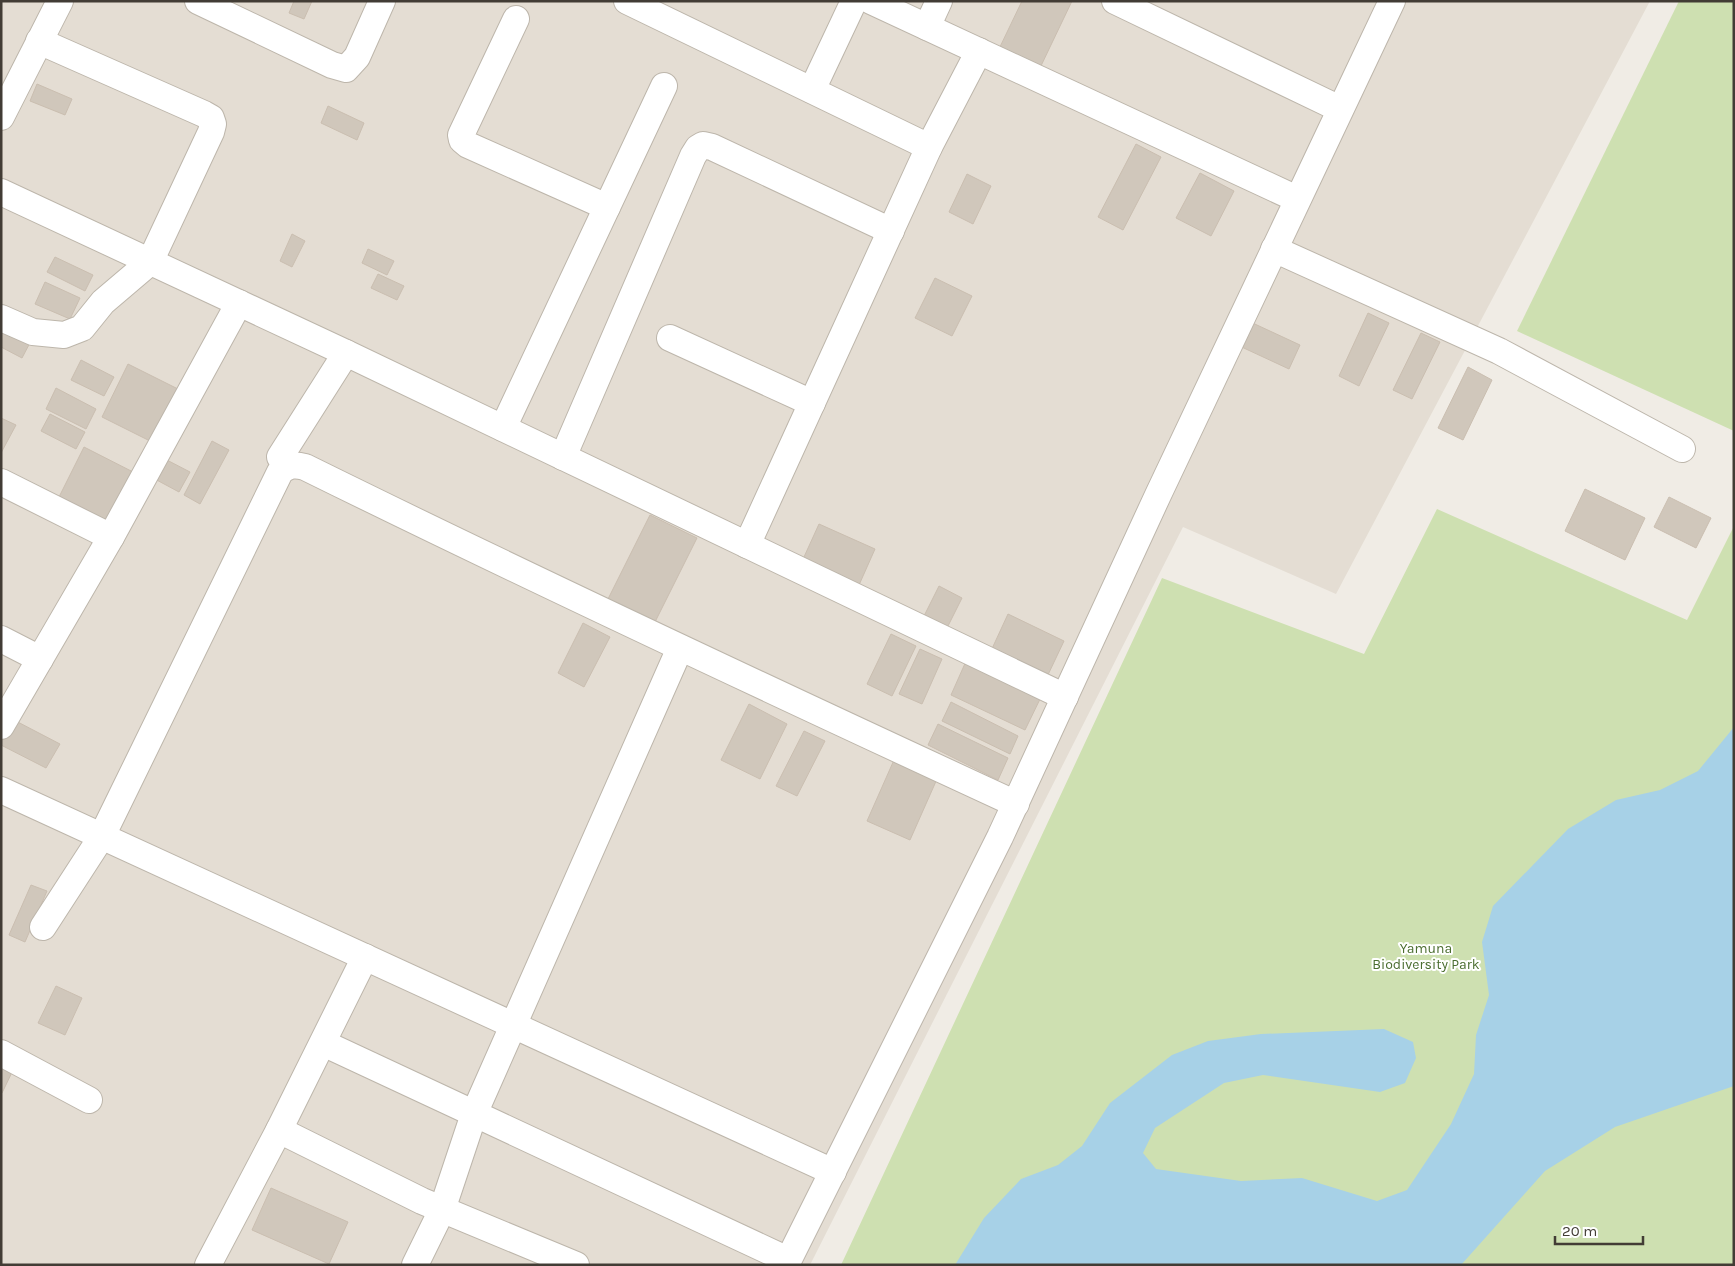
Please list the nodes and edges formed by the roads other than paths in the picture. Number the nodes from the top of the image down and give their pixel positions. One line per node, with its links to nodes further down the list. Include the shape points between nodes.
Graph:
1 (60, 1): 12 (street)
2 (198, 1): 3 (street, via 346,69 357,57)
3 (382, 1)
4 (628, 1): 15 (street)
5 (854, 1): 15 (street)
6 (871, 1): 11 (street)
7 (939, 1): 11 (street)
8 (1115, 1): 16 (street)
9 (1392, 1): 16 (street)
10 (516, 19): 21 (street, via 461,135 462,140)
11 (927, 27): 13 (street)
12 (39, 41): 17 (street); 24 (street, via 211,118 211,132)
13 (979, 51): 18 (street); 20 (street)
14 (664, 86): 21 (street)
15 (812, 90): 18 (street)
16 (1340, 109): 20 (street)
17 (1, 117)
18 (929, 146): 22 (street)
19 (1, 192): 24 (street)
20 (1298, 199): 23 (street)
21 (607, 207): 30 (street)
22 (891, 231): 29 (street); 33 (street, via 712,147 698,148)
23 (1274, 249): 31 (street, via 1499,351); 40 (street)
24 (150, 262): 25 (street); 26 (street, via 103,302 82,328 64,335 33,332)
25 (239, 303): 28 (street); 35 (street)
26 (1, 318)
27 (670, 338): 29 (street)
28 (346, 353): 30 (street); 32 (street)
29 (812, 403): 36 (street)
30 (503, 428): 33 (street)
31 (1682, 449)
32 (280, 457)
33 (563, 457): 36 (street)
34 (1, 482): 35 (street)
35 (111, 537): 39 (street)
36 (747, 545): 40 (street)
37 (1, 639): 39 (street)
38 (680, 648): 43 (street); 44 (street, via 305,467 287,466 280,472); 47 (street)
39 (40, 659): 41 (street)
40 (1065, 697): 43 (street)
41 (1, 726)
42 (1, 790): 44 (street)
43 (1016, 804): 53 (street)
44 (102, 836): 45 (street); 46 (street)
45 (43, 927)
46 (365, 957): 47 (street); 48 (street)
47 (514, 1026): 51 (street); 53 (street)
48 (323, 1043): 51 (street); 52 (street)
49 (1, 1053): 50 (street)
50 (89, 1100)
51 (474, 1114): 54 (street); 55 (street)
52 (279, 1130): 54 (street); 56 (street)
53 (832, 1172): 55 (street)
54 (442, 1210): 57 (street); 58 (street)
55 (787, 1262)
56 (208, 1265)
57 (416, 1265)
58 (576, 1265)

